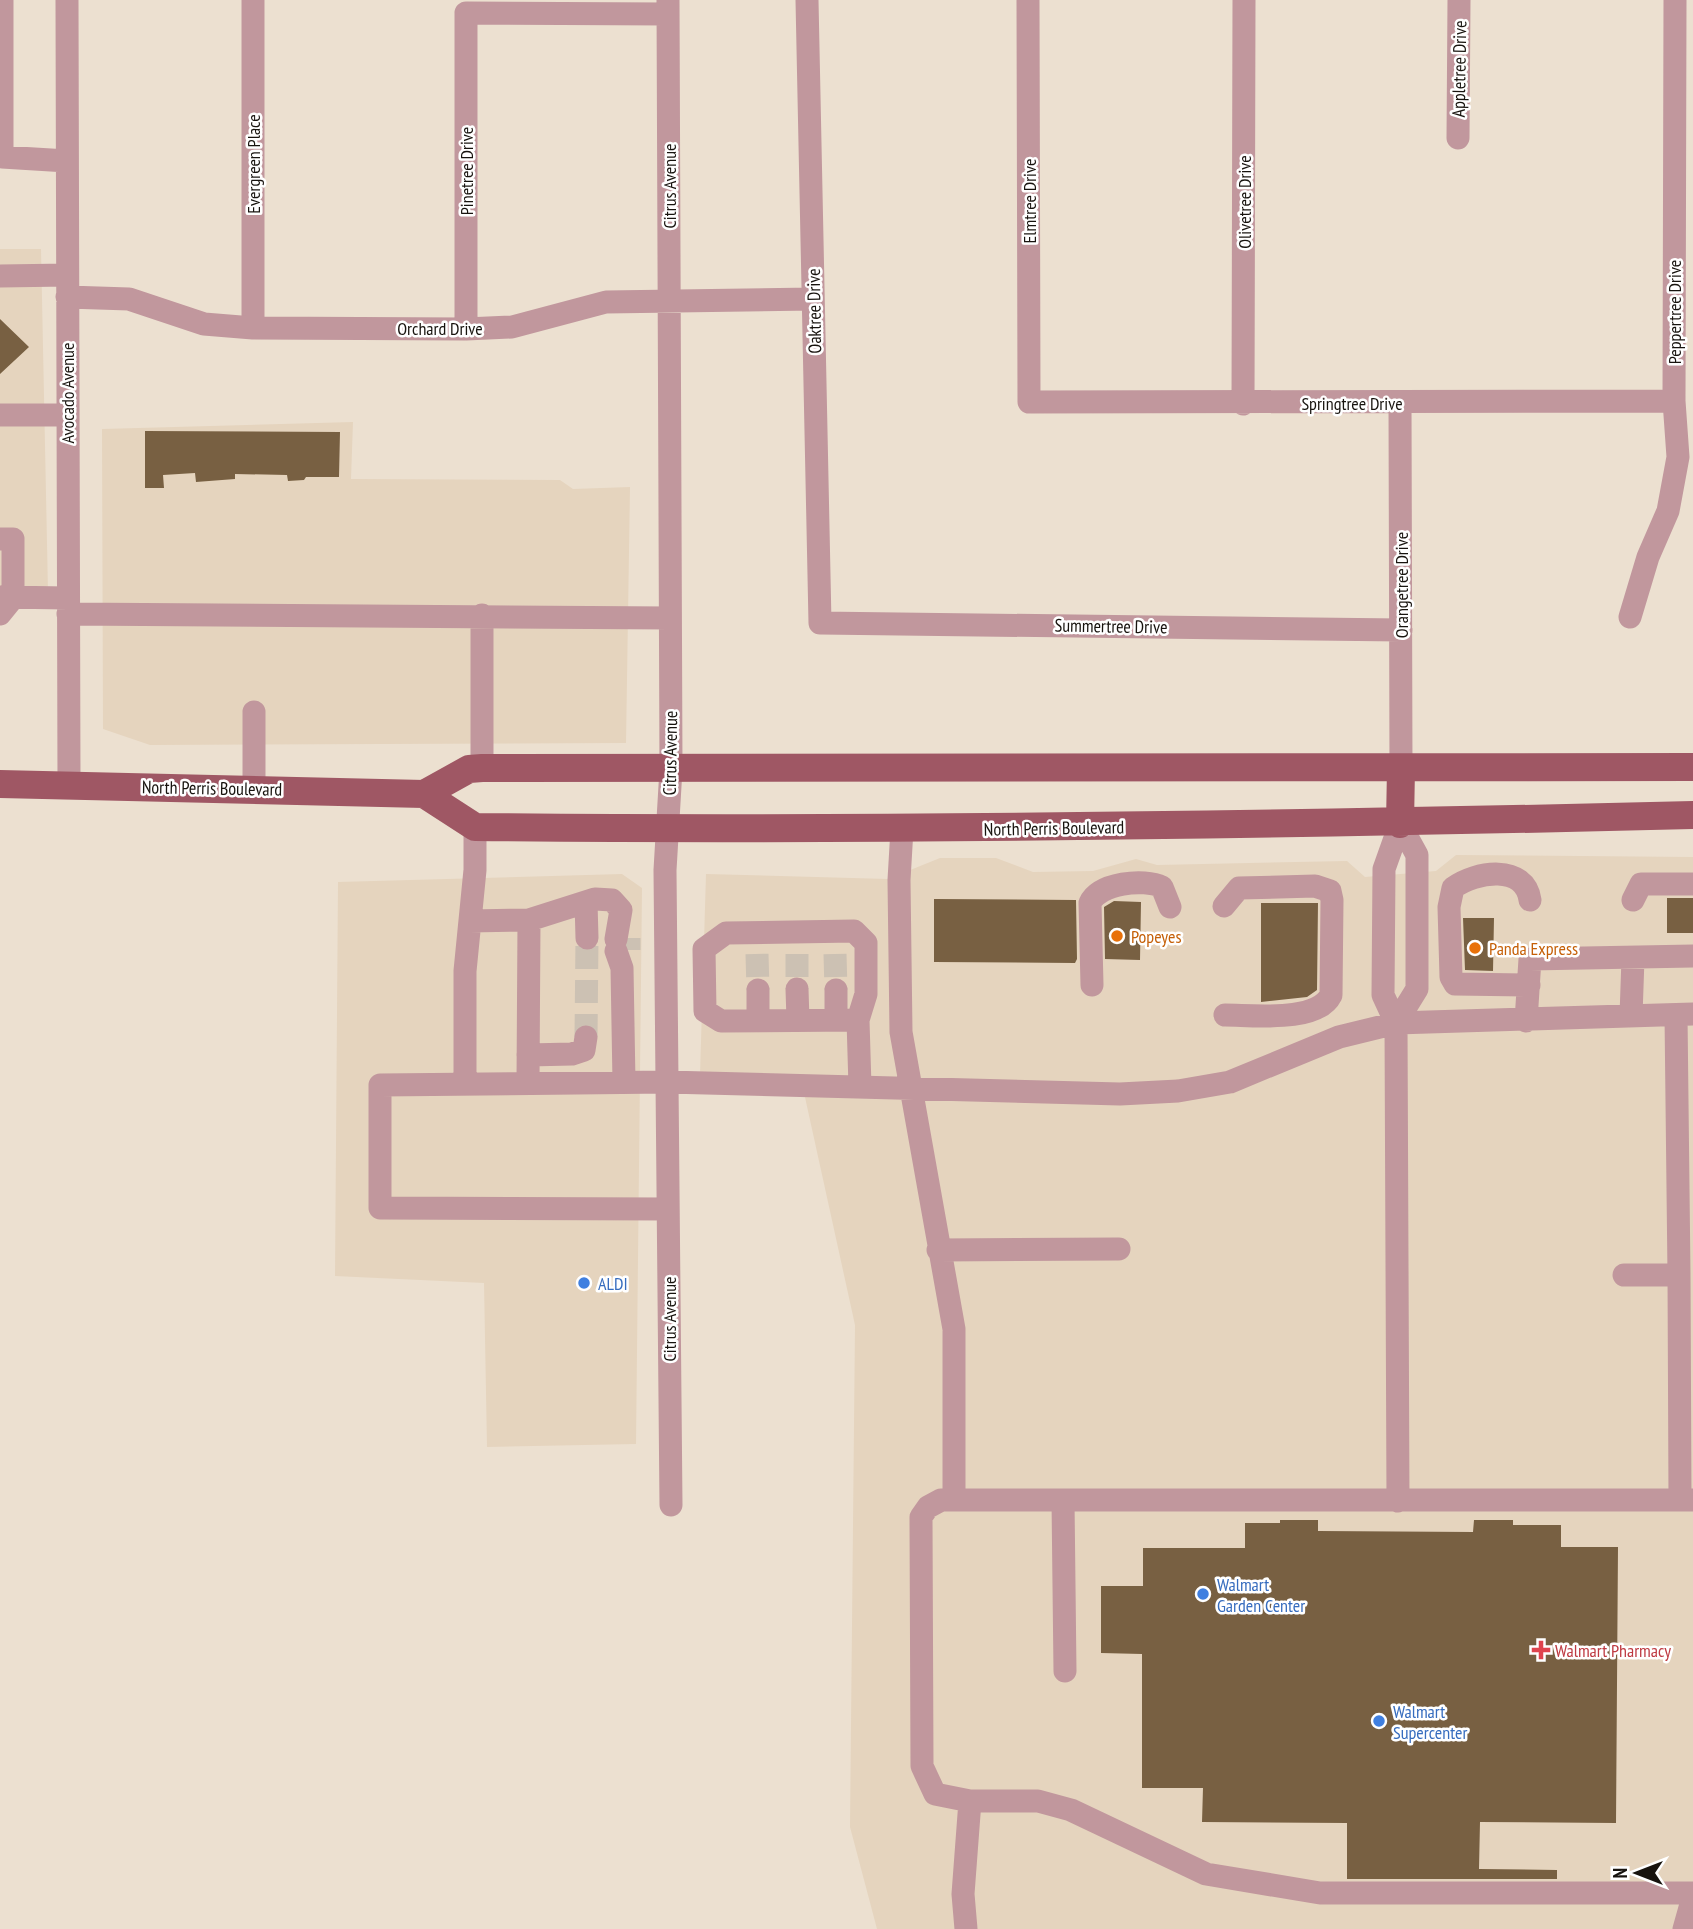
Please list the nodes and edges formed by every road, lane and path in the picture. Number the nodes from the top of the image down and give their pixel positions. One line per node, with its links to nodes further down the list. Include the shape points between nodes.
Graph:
1 (2, 0): 11 (street)
2 (67, 0): 12 (street, Avocado Avenue)
3 (253, 0): 17 (street, Evergreen Place)
4 (807, 0): 15 (street, Oaktree Drive)
5 (1028, 0): 20 (street, Elmtree Drive)
6 (1244, 0): 22 (street, Olivetree Drive)
7 (1459, 0): 10 (street, Appletree Drive)
8 (1675, 0): 19 (street, Peppertree Drive)
9 (668, 7): 16 (street, Citrus Avenue); 18 (street, Pinetree Drive, via 466,13)
10 (1458, 138)
11 (1, 157): 12 (street)
12 (67, 161): 14 (street, Avocado Avenue)
13 (0, 276): 14 (street, Orchard Drive)
14 (67, 286): 17 (street, Orchard Drive, via 129,299 204,324); 24 (street, Avocado Avenue)
15 (813, 299): 16 (street, Orchard Drive); 31 (street, Oaktree Drive)
16 (670, 302): 18 (street, Orchard Drive, via 606,302 512,327); 30 (street, Citrus Avenue)
17 (253, 328): 18 (street, Orchard Drive)
18 (466, 329)
19 (1674, 401): 21 (street, Springtree Drive); 29 (street, Peppertree Drive, via 1678,457 1668,510)
20 (1029, 402): 22 (street, Springtree Drive)
21 (1400, 402): 22 (street, Springtree Drive); 32 (street, Orangetree Drive)
22 (1243, 404)
23 (0, 415): 24 (street)
24 (67, 415): 27 (street, Avocado Avenue)
25 (0, 539): 26 (street, via 13,539)
26 (4, 603): 27 (street)
27 (68, 606): 28 (street); 39 (street, Avocado Avenue)
28 (482, 615): 30 (street); 35 (street)
29 (1630, 617)
30 (670, 618): 37 (street, Citrus Avenue)
31 (820, 623): 32 (street, Summertree Drive)
32 (1401, 630): 36 (street, Orangetree Drive)
33 (254, 712): 40 (street)
34 (1693, 767): 36 (main road)
35 (482, 768): 37 (main road); 41 (main road, via 469,769)
36 (1401, 768): 37 (main road); 43 (main road)
37 (671, 769): 45 (street, Citrus Avenue)
38 (0, 784): 39 (main road, North Perris Boulevard)
39 (69, 785): 40 (main road, North Perris Boulevard)
40 (254, 789): 41 (main road, North Perris Boulevard)
41 (424, 794): 44 (main road)
42 (1693, 815): 43 (main road, North Perris Boulevard)
43 (1400, 824): 46 (main road, North Perris Boulevard); 72 (street, via 1384,869 1383,995); 72 (street, via 1417,855 1417,989)
44 (475, 827): 45 (main road, North Perris Boulevard); 53 (street)
45 (669, 830): 46 (main road, North Perris Boulevard); 76 (street, Citrus Avenue, via 665,870)
46 (902, 830): 59 (street)
47 (1693, 884): 49 (street, via 1641,884)
48 (1530, 900): 61 (street, via 1521,880 1506,874 1489,875 1453,888 1449,907 1451,978 1455,984)
49 (1633, 900)
50 (586, 902): 54 (street); 55 (street); 75 (street, via 612,900 621,910)
51 (1224, 906): 66 (street, via 1239,887 1315,886 1330,891 1332,900 1328,1002 1309,1013)
52 (1170, 908): 60 (street, via 1162,887 1154,883 1100,891 1092,897)
53 (470, 920): 54 (street); 78 (street)
54 (528, 920): 74 (street)
55 (587, 938)
56 (1693, 956): 57 (street)
57 (1633, 958): 61 (street, via 1530,959); 67 (street)
58 (866, 983): 59 (street); 69 (street); 70 (street, via 866,943 855,931 834,942 797,943 757,943 726,933 704,949 705,1011 721,1021)
59 (900, 984): 80 (street)
60 (1092, 985)
61 (1529, 985): 71 (street)
62 (797, 989): 68 (street)
63 (758, 990): 70 (street)
64 (836, 990): 69 (street)
65 (1684, 1014): 67 (street); 85 (street)
66 (1225, 1015)
67 (1631, 1016): 71 (street)
68 (798, 1020): 69 (street); 70 (street)
69 (847, 1020): 79 (street)
70 (758, 1021)
71 (1526, 1021): 72 (street)
72 (1396, 1023): 80 (street, via 1339,1037 1230,1082 1178,1091); 89 (street)
73 (586, 1037): 74 (street, via 584,1050 572,1054)
74 (528, 1055): 77 (street)
75 (624, 1082): 76 (street); 77 (street)
76 (667, 1082): 79 (street); 81 (street, Citrus Avenue)
77 (528, 1083): 78 (street)
78 (465, 1084): 81 (street, via 380,1085 380,1208)
79 (860, 1087): 80 (street)
80 (909, 1089): 83 (street)
81 (668, 1209): 90 (street, Citrus Avenue)
82 (1119, 1249): 83 (street)
83 (938, 1250): 86 (street, via 956,1356)
84 (1624, 1275): 85 (street)
85 (1679, 1275): 87 (street)
86 (954, 1498): 88 (street); 92 (street, via 934,1503 920,1517 922,1766 935,1794)
87 (1686, 1499): 89 (street)
88 (1063, 1500): 89 (street); 91 (street)
89 (1398, 1501)
90 (671, 1505)
91 (1065, 1671)
92 (970, 1801): 93 (street, via 1038,1801 1071,1810 1206,1874 1320,1893); 94 (street, via 963,1894)
93 (1693, 1895): 95 (street)
94 (966, 1929)
95 (1684, 1929)

